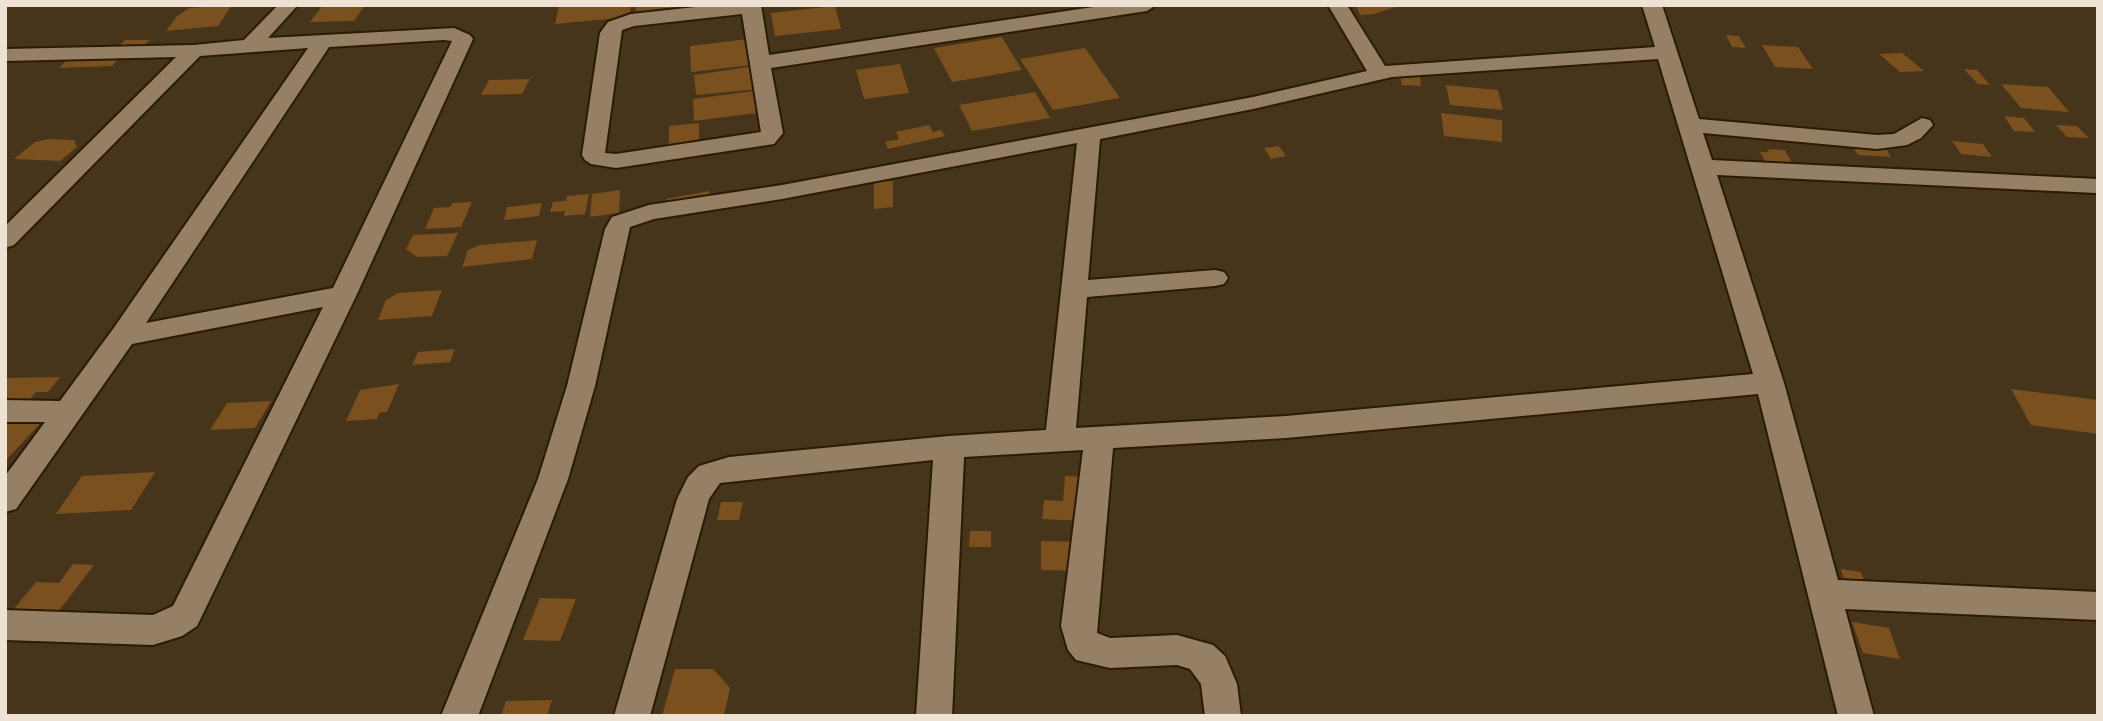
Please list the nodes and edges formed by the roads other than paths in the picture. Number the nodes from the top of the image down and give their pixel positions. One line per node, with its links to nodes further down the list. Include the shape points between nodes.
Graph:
1 (289, 5): 7 (street)
2 (1147, 5): 11 (street)
3 (1337, 5): 12 (street)
4 (1652, 5): 9 (street)
5 (751, 6): 11 (street); 11 (street, via 631,20 615,26 610,33 593,155 615,160 766,139 772,133)
6 (323, 41): 7 (street); 21 (street, via 444,34 463,39); 22 (street)
7 (250, 45): 8 (street)
8 (194, 51): 10 (street); 18 (street)
9 (1666, 52): 12 (street); 13 (street)
10 (5, 55)
11 (760, 63)
12 (1379, 74): 15 (street)
13 (1690, 125): 14 (street, via 1877,142 1899,140); 16 (street)
14 (1922, 125)
15 (1089, 134): 20 (street); 33 (street, via 782,192 649,212 621,222 553,479)
16 (1703, 167): 17 (street); 23 (street)
17 (2096, 186)
18 (5, 240)
19 (1214, 278): 20 (street)
20 (1074, 290): 27 (street)
21 (344, 293): 22 (street); 32 (street, via 185,616 153,630)
22 (123, 336): 25 (street)
23 (1770, 383): 26 (street, via 1286,427); 30 (street)
24 (5, 411): 25 (street)
25 (69, 412): 29 (street)
26 (1099, 439): 27 (street); 36 (street, via 1080,639 1088,649 1110,653 1177,650 1201,656 1219,684)
27 (1060, 441): 28 (street)
28 (949, 447): 34 (street, via 710,474 693,499); 35 (street)
29 (5, 500)
30 (1825, 594): 31 (street); 37 (street)
31 (2098, 606)
32 (5, 625)
33 (459, 716)
34 (632, 716)
35 (933, 716)
36 (1223, 716)
37 (1856, 716)

